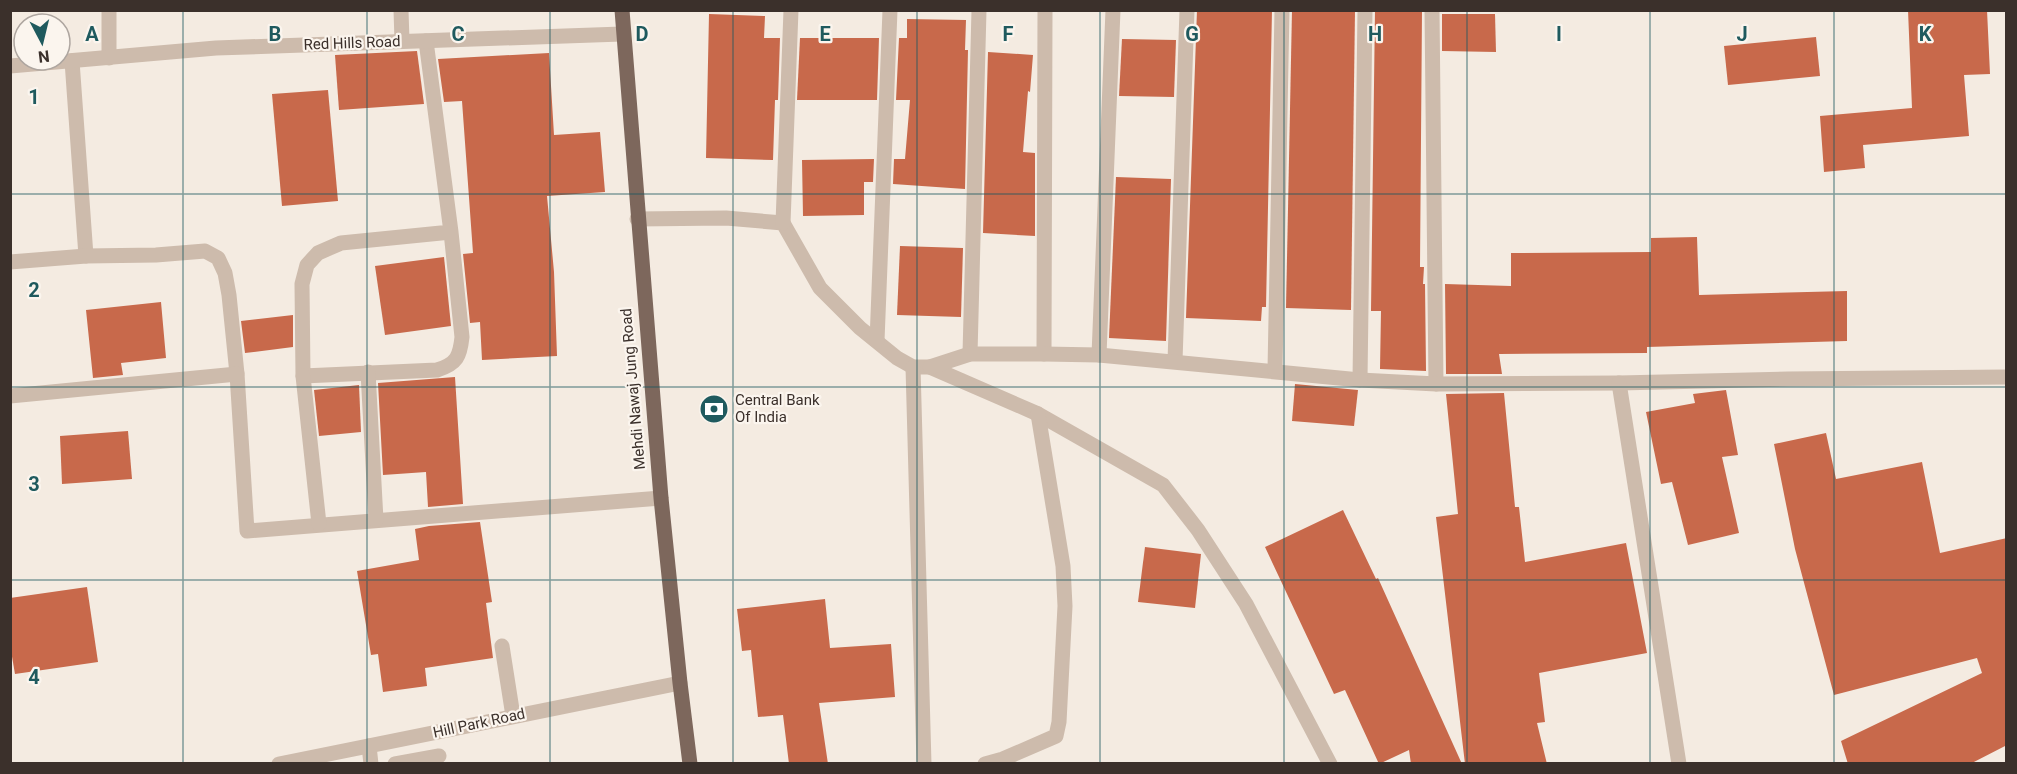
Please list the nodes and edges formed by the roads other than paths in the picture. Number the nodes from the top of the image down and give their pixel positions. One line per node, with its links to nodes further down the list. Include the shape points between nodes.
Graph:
1 (109, 10): 16 (street)
2 (401, 10): 14 (street)
3 (622, 10): 13 (main road, Mehdi Nawaj Jung Road)
4 (791, 10): 19 (street)
5 (890, 10): 23 (street)
6 (980, 10): 24 (street)
7 (1045, 10): 25 (street)
8 (1113, 10): 26 (street)
9 (1187, 10): 27 (street)
10 (1282, 10): 30 (street)
11 (1365, 10): 35 (street)
12 (1432, 10): 37 (street)
13 (622, 34): 15 (street, Red Hills Road); 18 (main road, Mehdi Nawaj Jung Road)
14 (402, 41): 15 (street, Red Hills Road); 16 (street, Red Hills Road, via 216,48)
15 (426, 41): 20 (street)
16 (110, 58): 17 (street, Red Hills Road)
17 (72, 61): 21 (street)
18 (637, 219): 19 (street, via 726,218); 40 (main road, Mehdi Nawaj Jung Road)
19 (783, 223): 23 (street, via 820,288)
20 (451, 232): 31 (street, via 462,337 460,354 454,362 437,370); 33 (street, via 341,243 318,253 307,265 302,284)
21 (86, 256): 22 (street); 32 (street, via 205,251 218,258 229,295)
22 (10, 262)
23 (878, 341): 28 (street)
24 (970, 354): 25 (street); 29 (street)
25 (1044, 354): 26 (street)
26 (1099, 355): 27 (street)
27 (1175, 361): 30 (street)
28 (913, 367): 29 (street); 53 (street)
29 (930, 368): 39 (street)
30 (1275, 370): 35 (street)
31 (368, 372): 33 (street); 41 (street)
32 (237, 374): 38 (street); 42 (street, via 247,531)
33 (303, 376): 42 (street)
34 (2007, 377): 36 (street)
35 (1360, 380): 37 (street)
36 (1619, 383): 37 (street); 56 (street)
37 (1436, 384)
38 (10, 396)
39 (1038, 414): 54 (street, via 1063,566 1065,606 1059,722 1056,736); 55 (street, via 1163,485 1246,604)
40 (661, 498): 41 (street); 44 (main road, Mehdi Nawaj Jung Road)
41 (376, 520): 42 (street)
42 (319, 524)
43 (502, 646): 45 (street)
44 (680, 683): 45 (street, Hill Park Road); 52 (main road, Mehdi Nawaj Jung Road)
45 (513, 716): 46 (street, Hill Park Road)
46 (435, 732): 47 (street, Hill Park Road); 48 (street)
47 (369, 746): 49 (street, Hill Park Road); 50 (street)
48 (440, 760): 51 (street)
49 (279, 764)
50 (371, 764)
51 (396, 764)
52 (690, 764)
53 (924, 764)
54 (985, 764)
55 (1330, 764)
56 (1678, 764)

